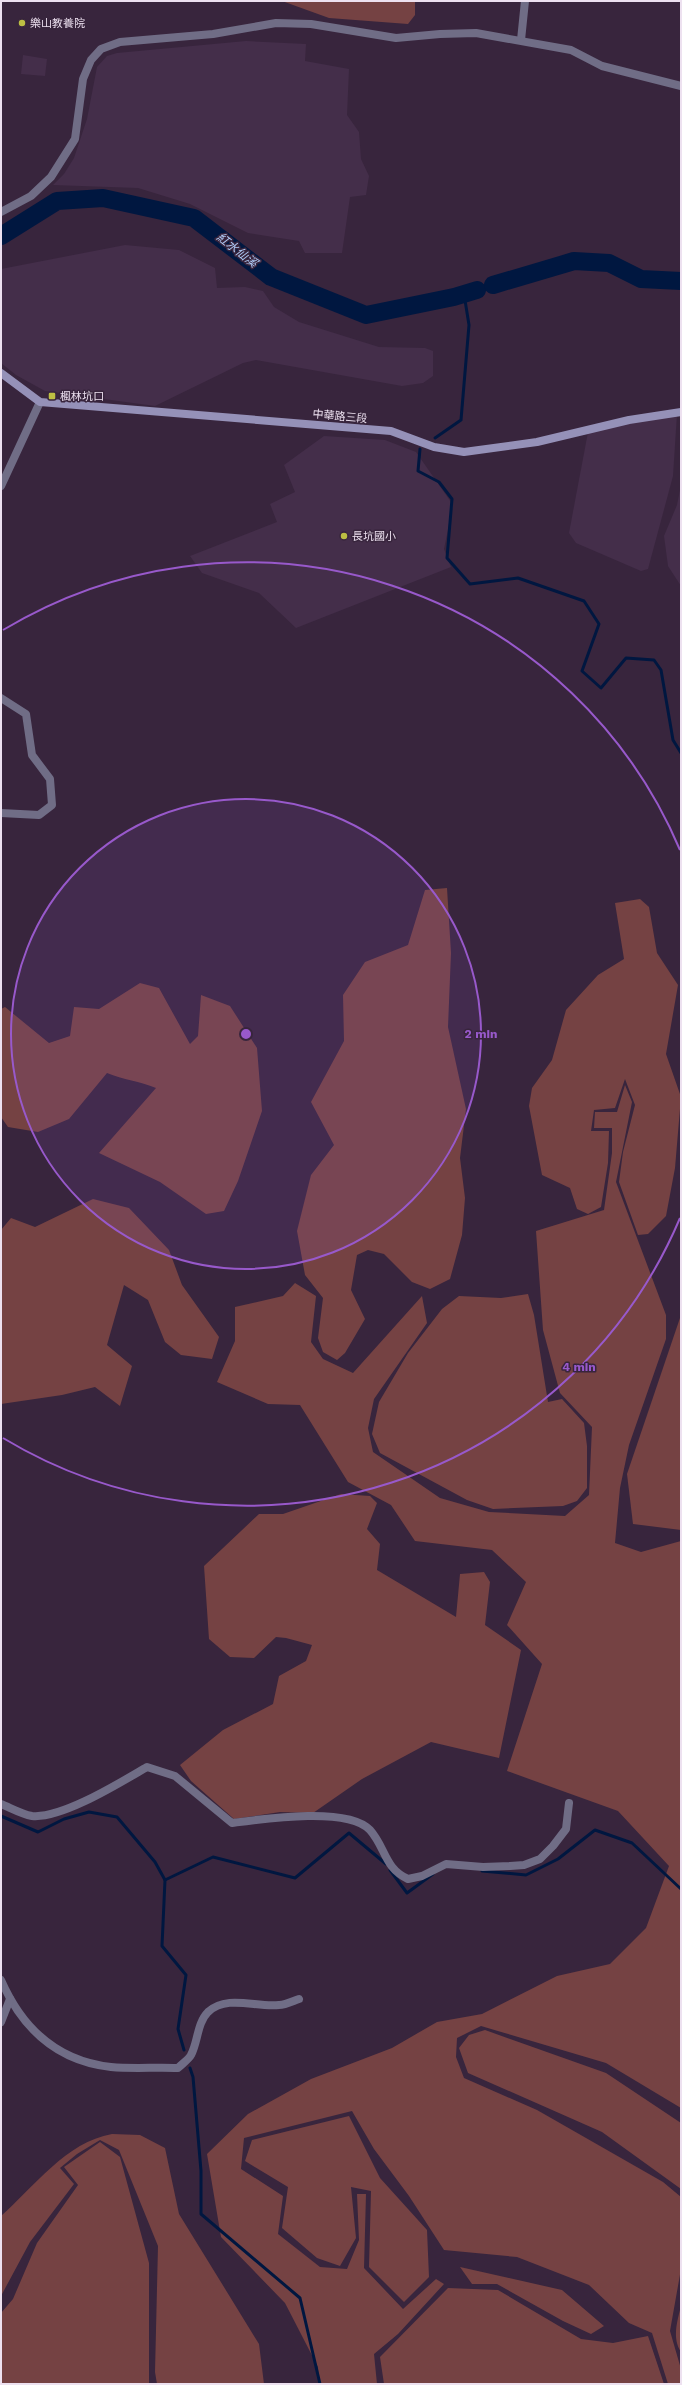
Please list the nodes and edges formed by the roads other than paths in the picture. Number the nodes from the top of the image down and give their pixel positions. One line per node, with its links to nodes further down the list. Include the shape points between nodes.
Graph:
1 (525, 1): 2 (street)
2 (521, 40): 3 (street, via 571,50 602,66); 4 (street, via 476,33 396,38 310,24 276,23 213,34 120,42 100,49 92,60 83,80 75,139 51,177 31,196)
3 (681, 86)
4 (1, 212)
5 (1, 373): 6 (main road)
6 (40, 402): 7 (main road, 中華路三段, via 391,431 434,447 464,452 537,442 629,420); 8 (street)
7 (681, 412)
8 (1, 486)
9 (1, 698): 10 (street, via 26,714 32,755 50,779 52,805 39,815)
10 (1, 813)
11 (569, 1803): 12 (street, via 566,1829 540,1859 524,1865 510,1866 446,1864 408,1880 396,1873 369,1829 342,1817 285,1816 232,1823 175,1776 147,1767 113,1787 55,1813 34,1816)
12 (1, 1804)
13 (1, 1980): 15 (street)
14 (300, 1998): 15 (street, via 281,2005 262,2006 240,2002 220,2005 208,2012 191,2055 178,2068 110,2067 63,2054 28,2026)
15 (10, 1999): 16 (street)
16 (1, 2022)

